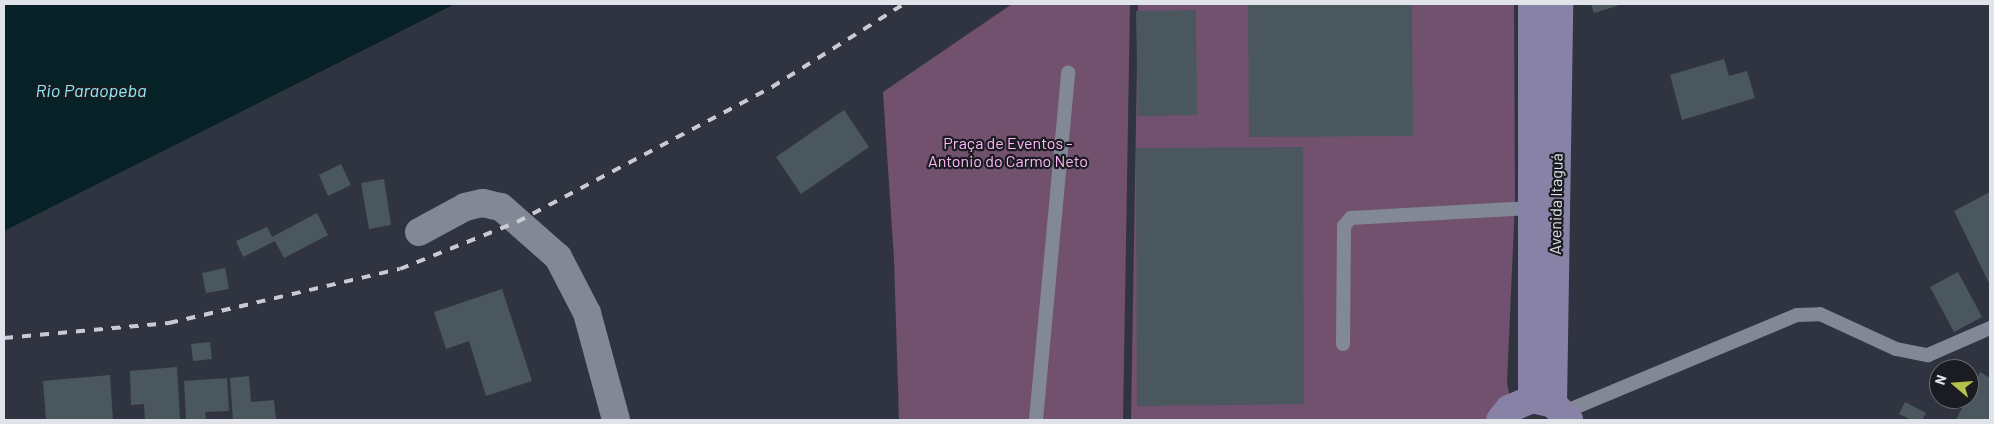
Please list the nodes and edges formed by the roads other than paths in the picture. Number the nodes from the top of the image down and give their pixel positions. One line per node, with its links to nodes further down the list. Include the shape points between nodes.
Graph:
1 (1532, 4): 4 (main road, Avenida Itaguá)
2 (1559, 4): 8 (main road, Avenida Itaguá)
3 (1068, 72): 10 (lane)
4 (1532, 208): 7 (lane, via 1351,218 1344,226); 8 (main road, Avenida Itaguá)
5 (419, 232): 9 (street, via 465,207 483,203 501,206 558,257 588,313)
6 (1990, 328): 8 (lane, via 1928,355 1896,349 1820,314 1797,315)
7 (1343, 344)
8 (1554, 409): 11 (main road, via 1509,409)
9 (616, 420)
10 (1036, 420)
11 (1500, 420)

